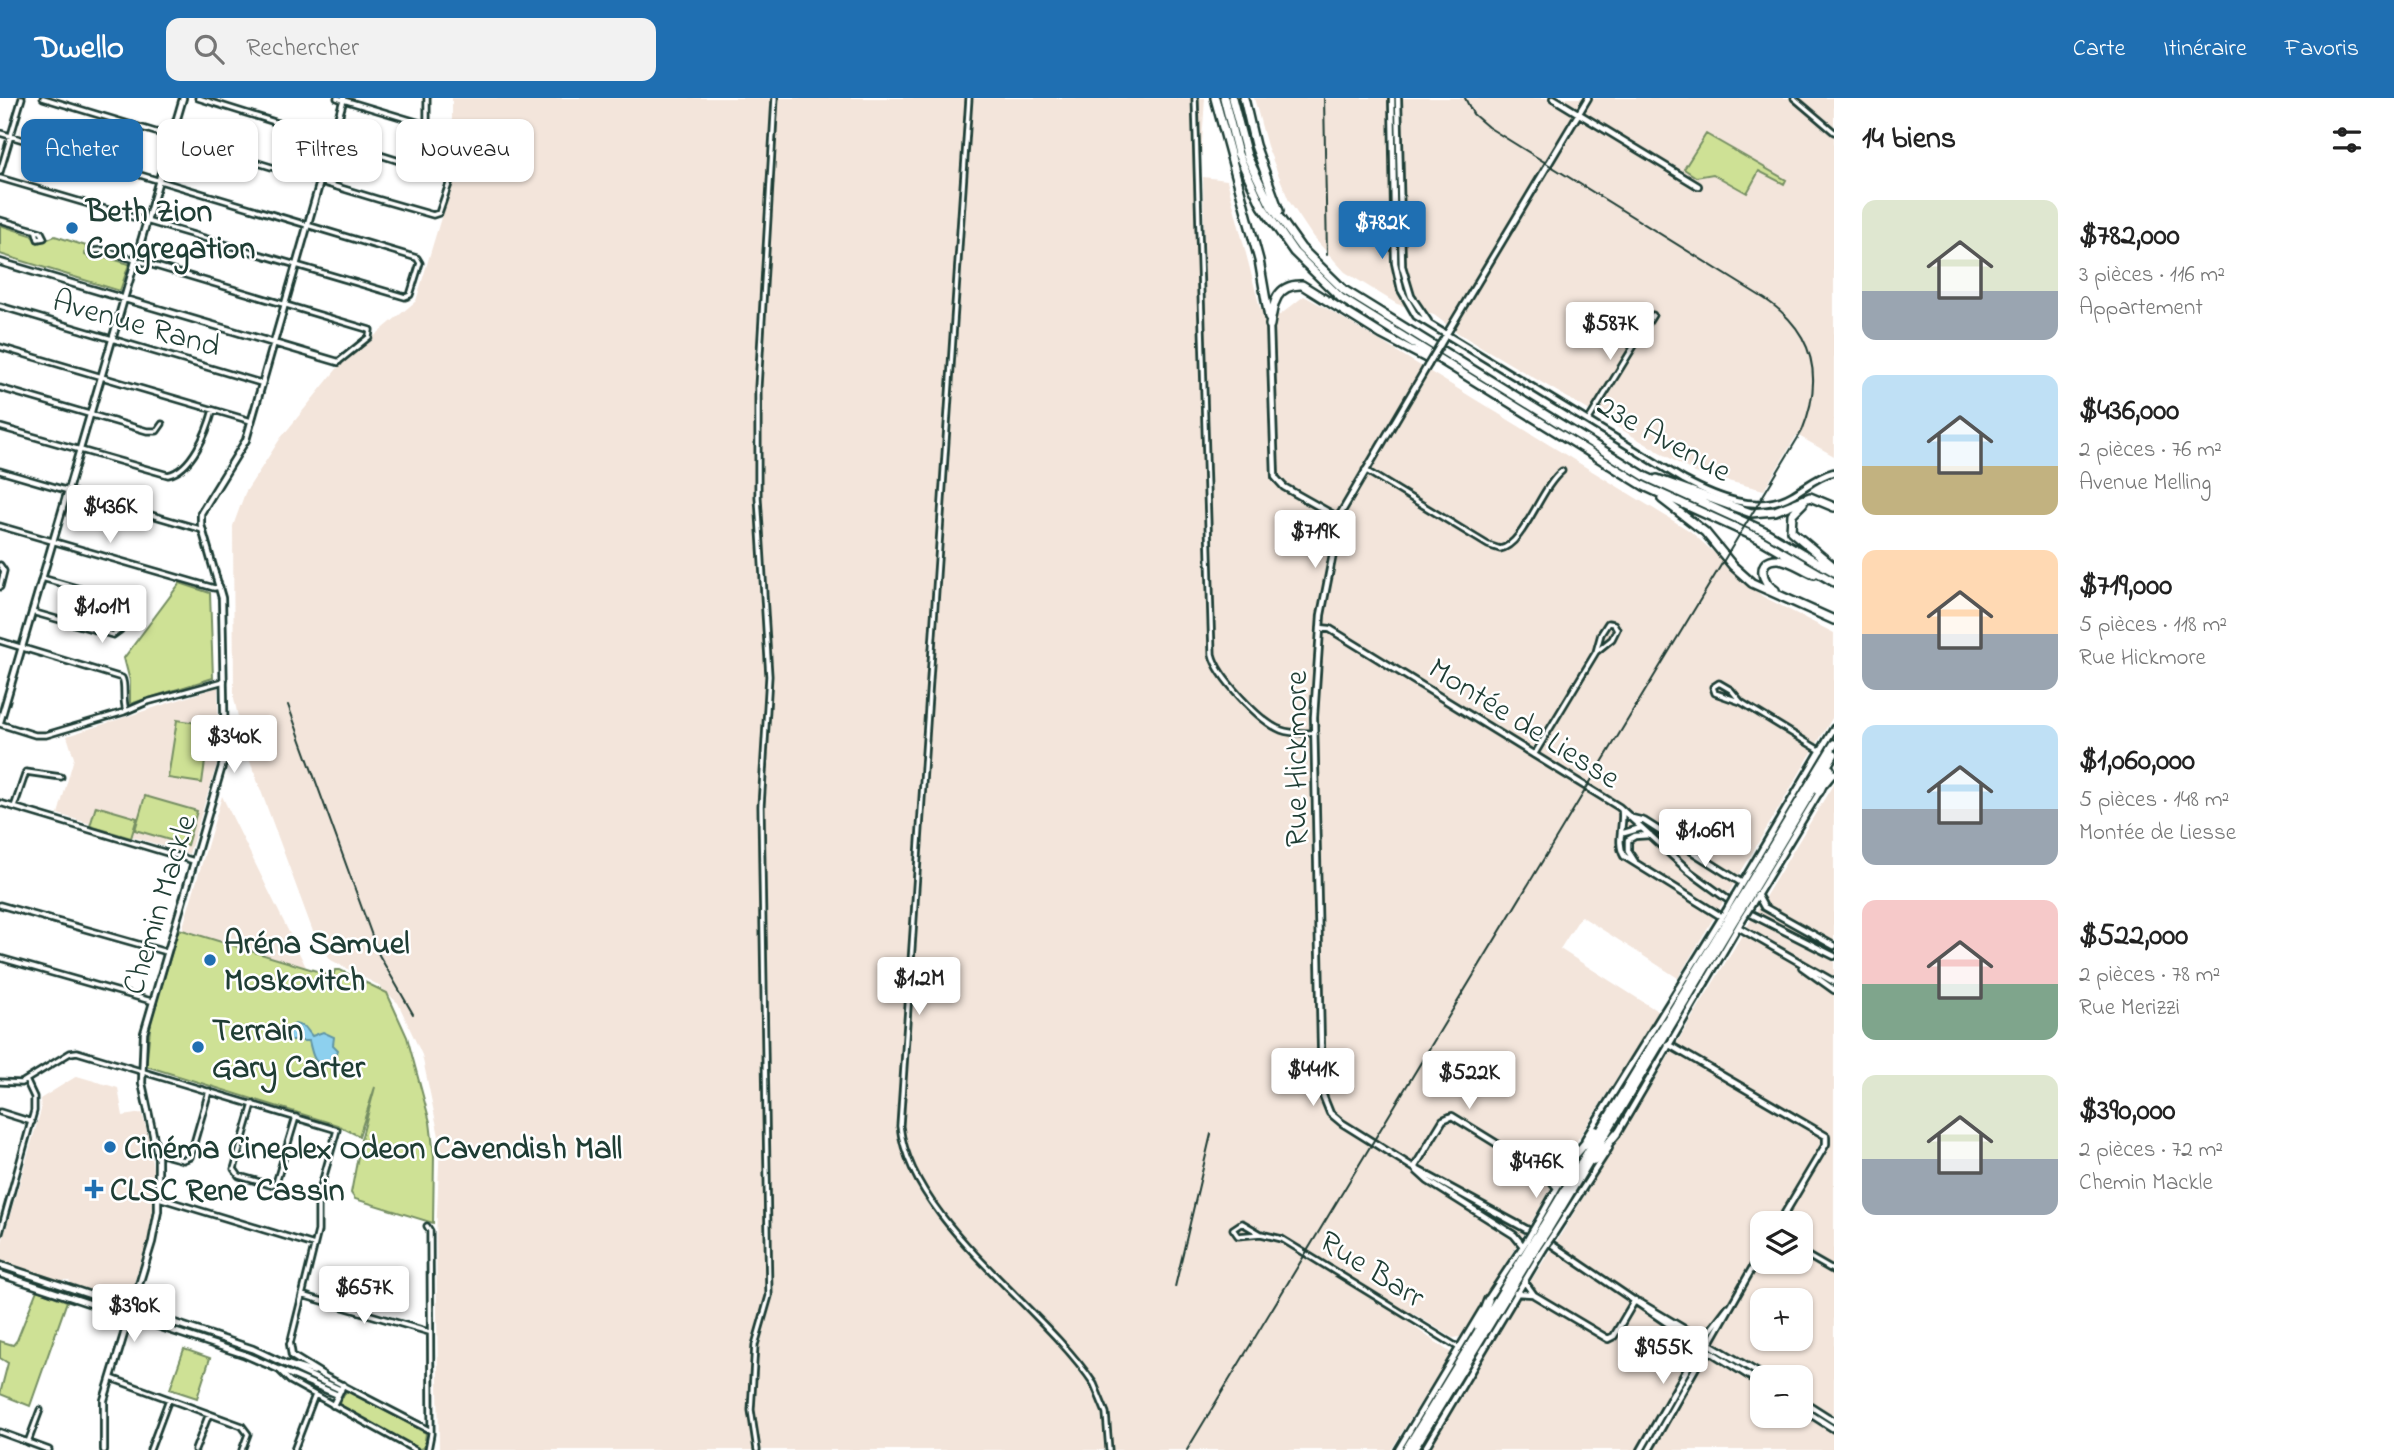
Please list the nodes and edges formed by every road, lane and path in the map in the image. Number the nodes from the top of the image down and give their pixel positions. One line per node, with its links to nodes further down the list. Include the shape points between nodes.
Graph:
1 (22, 98): 28 (street)
2 (43, 98): 25 (street)
3 (183, 98): 20 (street)
4 (198, 98): 24 (street)
5 (427, 98): 23 (street)
6 (775, 98): 211 (street, via 758,387 758,497 769,676 761,806 769,1296 754,1359 751,1410)
7 (969, 98): 212 (street, via 900,1126 911,1168 936,1208 1094,1384 1106,1413)
8 (1195, 98): 97 (street, via 1212,654 1224,679 1272,725 1289,732)
9 (1215, 98): 50 (highway, via 1259,260)
10 (1224, 98): 58 (highway, via 1235,146 1253,190 1298,258 1353,307)
11 (1232, 98): 40 (highway, via 1250,163)
12 (1244, 98): 40 (highway, via 1258,155)
13 (1392, 98): 51 (street, via 1396,272 1411,310)
14 (1398, 98): 51 (street, via 1403,271 1414,302)
15 (1553, 98): 19 (street)
16 (1588, 98): 19 (street, Rue Hickmore)
17 (1794, 98): 26 (street)
18 (341, 99): 21 (street); 22 (street)
19 (1579, 113): 36 (street); 52 (street, Rue Hickmore)
20 (177, 119)
21 (336, 119)
22 (407, 119)
23 (427, 119)
24 (272, 120)
25 (157, 132)
26 (1834, 132)
27 (0, 133): 28 (street)
28 (11, 136): 29 (street); 30 (street)
29 (0, 175): 38 (street)
30 (157, 179)
31 (158, 182): 38 (street)
32 (166, 182): 39 (street)
33 (319, 182): 39 (street)
34 (322, 182): 35 (street, via 433,215 439,213)
35 (448, 182)
36 (1698, 186)
37 (0, 220): 41 (street)
38 (146, 221): 43 (street); 45 (street)
39 (306, 225): 45 (street); 45 (street, via 417,258 420,263 410,295 405,297)
40 (1284, 225): 68 (highway, via 1325,273 1363,304)
41 (36, 232)
42 (93, 251): 43 (street)
43 (136, 260): 46 (street); 47 (street)
44 (0, 262): 46 (street)
45 (294, 265): 47 (street)
46 (124, 299): 53 (street); 54 (street)
47 (283, 304): 54 (street); 56 (street, via 369,330 369,337)
48 (0, 306): 53 (street, Avenue Rand)
49 (1653, 315): 64 (street)
50 (1270, 325): 58 (highway, via 1273,303 1280,292 1292,285 1305,285 1389,339); 76 (street, via 1274,474 1284,487)
51 (1434, 327): 52 (street, 23e Avenue)
52 (1447, 335): 64 (street, 23e Avenue); 69 (street, Rue Hickmore, bridge)
53 (112, 339): 57 (street); 59 (street, Avenue Rand)
54 (272, 342): 56 (street); 59 (street)
55 (0, 347): 57 (street)
56 (338, 362)
57 (101, 377): 61 (street); 62 (street)
58 (1474, 382): 73 (highway)
59 (261, 383): 63 (street)
60 (0, 388): 62 (street)
61 (214, 411): 63 (street); 67 (street, via 204,436 174,474 163,475)
62 (90, 415): 65 (street, via 153,432); 67 (street)
63 (251, 421): 78 (street, via 244,444 202,509)
64 (1588, 421): 72 (street, 23e Avenue, via 1697,487 1741,502 1779,501)
65 (162, 424)
66 (0, 427): 67 (street)
67 (79, 451): 74 (street)
68 (1627, 466): 75 (highway, via 1744,512 1771,512 1810,497); 81 (highway)
69 (1365, 470): 71 (street, via 1500,550 1513,543 1550,482); 76 (street, Rue Hickmore)
70 (0, 471): 74 (street)
71 (1562, 471)
72 (1834, 472)
73 (1639, 483): 83 (highway, via 1758,538); 87 (highway, via 1701,528 1749,580)
74 (67, 492): 78 (street); 79 (street)
75 (1834, 510): 81 (highway, via 1805,503 1793,511 1790,522 1796,537)
76 (1339, 518): 88 (street, Rue Hickmore)
77 (0, 526): 79 (street)
78 (202, 530): 85 (street, Chemin Mackle)
79 (53, 542): 82 (street); 85 (street)
80 (0, 565): 84 (street, via 4,571)
81 (1834, 570)
82 (42, 578): 86 (street); 86 (street, via 133,604 134,609 113,635)
83 (1834, 583): 87 (highway, via 1779,559 1768,562 1762,572 1769,587)
84 (1, 585)
85 (220, 587): 92 (street, Chemin Mackle)
86 (32, 612): 90 (street)
87 (1834, 618)
88 (1320, 628): 97 (street, Rue Hickmore); 100 (street, Montée de Liesse, via 1330,629)
89 (0, 641): 90 (street)
90 (22, 648): 94 (street, via 124,679); 95 (street)
91 (1596, 652): 91 (street, via 1614,636 1614,624 1605,626); 100 (street)
92 (224, 681): 94 (street); 112 (street, Chemin Mackle, via 225,759)
93 (1741, 702): 93 (street, via 1723,684 1713,687 1721,697); 99 (street)
94 (126, 711): 95 (street, via 40,736)
95 (0, 723)
96 (1834, 728): 99 (street)
97 (1315, 733): 144 (street, Rue Hickmore, via 1322,1096 1338,1120)
98 (1834, 744): 117 (highway)
99 (1821, 751): 114 (street)
100 (1534, 755): 107 (street, Montée de Liesse)
101 (1834, 755): 104 (highway); 117 (highway)
102 (1834, 773): 104 (street)
103 (61, 777): 106 (street, via 26,772)
104 (1819, 792): 115 (street)
105 (0, 803): 106 (street)
106 (14, 807): 112 (street)
107 (1622, 810): 108 (street, Montée de Liesse); 110 (street)
108 (1632, 818): 109 (street, Montée de Liesse); 114 (street)
109 (1642, 828): 110 (street); 111 (street, Montée de Liesse)
110 (1624, 833): 113 (street, via 1621,851)
111 (1650, 835): 113 (street, via 1628,840 1629,853); 116 (street, Montée de Liesse)
112 (194, 861): 124 (street, Chemin Mackle)
113 (1636, 862): 121 (street)
114 (1742, 883): 117 (street)
115 (1758, 895): 117 (street); 123 (street, via 1764,907)
116 (1727, 900)
117 (1743, 900): 120 (highway, bridge); 120 (street, bridge)
118 (0, 905): 124 (street)
119 (1751, 914): 125 (street)
120 (1734, 916): 121 (street); 122 (street); 136 (highway); 147 (highway)
121 (1722, 917): 143 (street)
122 (1738, 926): 127 (street); 131 (street)
123 (1834, 946)
124 (166, 952): 130 (street, Chemin Mackle)
125 (1834, 956)
126 (0, 958): 130 (street)
127 (1791, 958): 128 (street); 129 (street)
128 (1834, 982)
129 (1834, 990)
130 (151, 1001): 132 (street, Chemin Mackle)
131 (1668, 1044): 141 (street); 150 (street, via 1826,1136 1826,1144)
132 (142, 1071): 133 (street, via 73,1052); 135 (street); 142 (street, Chemin Mackle)
133 (26, 1080): 134 (street); 140 (street, via 35,1102)
134 (0, 1082)
135 (209, 1091): 137 (street); 142 (street, via 189,1158)
136 (1618, 1103): 143 (highway); 154 (highway)
137 (253, 1104): 139 (street); 139 (street, via 234,1169 239,1176 270,1185 276,1182)
138 (0, 1112): 140 (street)
139 (296, 1117): 158 (street, via 337,1131 318,1197)
140 (32, 1122): 151 (street)
141 (1616, 1134): 147 (highway); 154 (street)
142 (157, 1154): 149 (street, Chemin Mackle)
143 (1575, 1155): 146 (street)
144 (1414, 1168): 145 (street, via 1450,1116); 153 (street); 160 (street, via 1517,1237)
145 (1546, 1174): 146 (street); 148 (street)
146 (1564, 1177): 148 (street)
147 (1574, 1186): 154 (highway)
148 (1558, 1188): 154 (street)
149 (159, 1198): 158 (street); 173 (street, Chemin Mackle, via 153,1238)
150 (1786, 1211)
151 (2, 1215): 155 (street)
152 (427, 1226): 175 (street)
153 (1528, 1230)
154 (1544, 1230): 159 (highway, bridge); 159 (street, bridge)
155 (0, 1233)
156 (1261, 1234): 156 (street, Rue Barr, via 1240,1222 1233,1229 1241,1236); 181 (street, Rue Barr, via 1282,1239)
157 (1551, 1244): 171 (street)
158 (314, 1245): 168 (street)
159 (1535, 1245): 160 (street); 166 (street); 177 (highway); 215 (highway)
160 (1523, 1246): 170 (street)
161 (1813, 1259): 164 (street)
162 (0, 1265): 173 (street)
163 (1750, 1271): 172 (street)
164 (1834, 1271)
165 (0, 1274): 174 (street)
166 (1524, 1281): 167 (street); 169 (street)
167 (1516, 1293): 169 (street); 216 (street)
168 (302, 1295): 175 (street); 179 (street)
169 (1534, 1295): 171 (street, via 1608,1339)
170 (1488, 1300): 177 (highway); 181 (street)
171 (1635, 1300): 176 (street); 180 (street)
172 (1729, 1306): 176 (street); 178 (street)
173 (132, 1308): 174 (street, Chemin Mackle); 183 (street)
174 (130, 1316): 185 (street); 189 (street, Chemin Mackle)
175 (429, 1332): 200 (street)
176 (1704, 1339): 178 (street); 180 (street)
177 (1473, 1340): 214 (highway)
178 (1711, 1343): 182 (street); 186 (street)
179 (290, 1344): 183 (street, via 285,1354); 187 (street, via 291,1355)
180 (1701, 1346): 182 (street); 217 (street)
181 (1459, 1348): 213 (street)
182 (1707, 1350): 188 (street); 218 (street)
183 (276, 1358): 184 (street)
184 (286, 1363): 187 (street); 190 (street)
185 (276, 1368): 190 (street); 191 (street)
186 (1750, 1368)
187 (323, 1375): 190 (street)
188 (1750, 1377)
189 (111, 1378): 192 (street); 204 (street, Chemin Mackle, via 103,1409)
190 (340, 1390): 193 (street); 200 (street)
191 (314, 1395): 193 (street); 208 (street)
192 (169, 1399): 196 (street); 205 (street)
193 (333, 1405): 209 (street)
194 (1813, 1408): 198 (street)
195 (40, 1410): 202 (street)
196 (209, 1414): 206 (street); 207 (street, via 247,1429)
197 (1813, 1416): 199 (street)
198 (1834, 1421)
199 (1834, 1429)
200 (431, 1431): 210 (street)
201 (0, 1432): 202 (street)
202 (28, 1442): 203 (street)
203 (49, 1450)
204 (104, 1450)
205 (150, 1450)
206 (195, 1450)
207 (242, 1450)
208 (294, 1450)
209 (415, 1450)
210 (428, 1450)
211 (757, 1450)
212 (1109, 1450)
213 (1398, 1450)
214 (1406, 1450)
215 (1413, 1450)
216 (1424, 1450)
217 (1642, 1450)
218 (1649, 1450)

